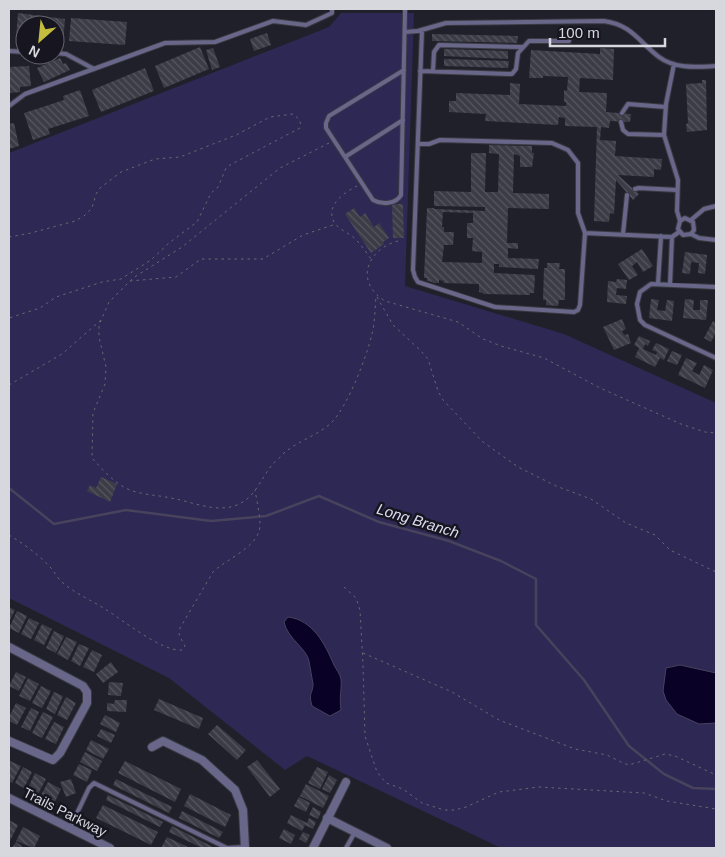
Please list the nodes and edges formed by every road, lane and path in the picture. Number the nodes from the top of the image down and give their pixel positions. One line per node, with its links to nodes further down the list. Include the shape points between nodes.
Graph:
1 (332, 9): 10 (lane, via 332,13 306,25 273,22 215,42 165,43)
2 (405, 9): 4 (lane)
3 (422, 30): 4 (lane); 8 (lane, via 446,23 604,21 626,27 659,57); 12 (lane)
4 (405, 32): 11 (lane)
5 (568, 41): 6 (lane, via 529,41)
6 (523, 47): 13 (lane, via 512,74); 13 (lane, via 439,45 434,52)
7 (65, 54): 10 (lane)
8 (674, 64): 9 (lane); 15 (lane)
9 (716, 66)
10 (94, 69): 14 (lane, via 25,94)
11 (404, 70): 17 (lane); 20 (lane, via 329,116 326,128)
12 (420, 71): 13 (lane); 21 (lane)
13 (433, 71)
14 (9, 106)
15 (666, 107): 16 (lane, via 628,104); 19 (lane)
16 (622, 113)
17 (403, 120): 22 (lane); 23 (lane, via 399,199 378,203)
18 (621, 122): 19 (lane, via 628,134)
19 (664, 135): 25 (lane, via 678,180)
20 (334, 141): 22 (lane); 41 (path, via 280,168 182,247)
21 (418, 144): 32 (lane, via 440,140 552,143 562,146 578,163 578,213); 32 (lane, via 413,270 418,282 495,308 574,312 580,305)
22 (345, 157): 23 (lane)
23 (362, 183): 30 (path, via 346,192 334,205 332,213)
24 (634, 189): 25 (lane)
25 (677, 190): 29 (lane)
26 (627, 195): 33 (lane)
27 (716, 206): 28 (lane, via 704,209)
28 (691, 220): 29 (lane, via 685,218); 34 (lane, via 695,227)
29 (680, 221): 31 (lane, via 677,226)
30 (336, 224): 40 (path, via 355,238); 41 (path, via 304,235 263,259 201,259 176,277)
31 (679, 232): 34 (lane); 37 (lane)
32 (585, 233): 33 (lane)
33 (623, 234): 35 (lane)
34 (691, 234): 38 (lane)
35 (661, 236): 37 (lane); 42 (lane)
36 (9, 237): 46 (path, via 84,216 92,208 100,188 120,172 155,159 180,157 236,135 270,117 293,114 299,118 300,128 226,168 197,222 151,260 121,279 56,297 40,308)
37 (672, 237): 43 (lane)
38 (716, 240)
39 (398, 241): 40 (path, via 382,248)
40 (372, 259): 45 (path, via 367,277)
41 (130, 281): 47 (path, via 109,302)
42 (658, 284): 43 (lane); 48 (lane, via 651,284 640,292 636,304 640,320 645,326)
43 (670, 285): 44 (lane)
44 (716, 287)
45 (376, 296): 50 (path, via 458,322 483,339 544,358 600,388 681,424); 51 (path, via 372,334 356,380 340,412 322,431 303,439 286,452); 53 (path, via 393,325 428,359 443,400 483,442 518,467 591,499 626,523 655,535 670,550)
46 (9, 318)
47 (101, 319): 49 (path, via 62,354); 51 (path, via 99,337 106,367 105,384 93,413 92,458 105,473 139,493 206,507 233,507 251,497)
48 (716, 358)
49 (9, 386)
50 (716, 433)
51 (255, 490): 52 (path, via 260,526 257,536 247,548 213,572 180,628 179,636 184,646 178,651 149,638 61,582 50,567)
52 (9, 535)
53 (716, 572)
54 (344, 587): 56 (path, via 358,604)
55 (9, 647): 57 (street, via 83,686 87,692 87,703 53,760)
56 (363, 653): 59 (path, via 452,692 499,720 574,748 607,755 629,765 665,754); 62 (path, via 364,736 368,750 386,783 411,793 422,803 455,810 499,792 539,787 644,793 667,801)
57 (9, 740)
58 (152, 747): 68 (street, via 163,742 202,760 235,790 243,810)
59 (716, 775)
60 (346, 782): 63 (street)
61 (9, 798): 64 (street, Trails Parkway)
62 (716, 809)
63 (327, 818): 65 (street); 69 (street)
64 (70, 828): 66 (street, Trails Parkway); 68 (lane, via 94,783 227,848)
65 (355, 832): 70 (lane); 71 (street)
66 (99, 846): 67 (street, Trails Parkway)
67 (110, 848)
68 (245, 848)
69 (313, 848)
70 (346, 848)
71 (388, 848)

